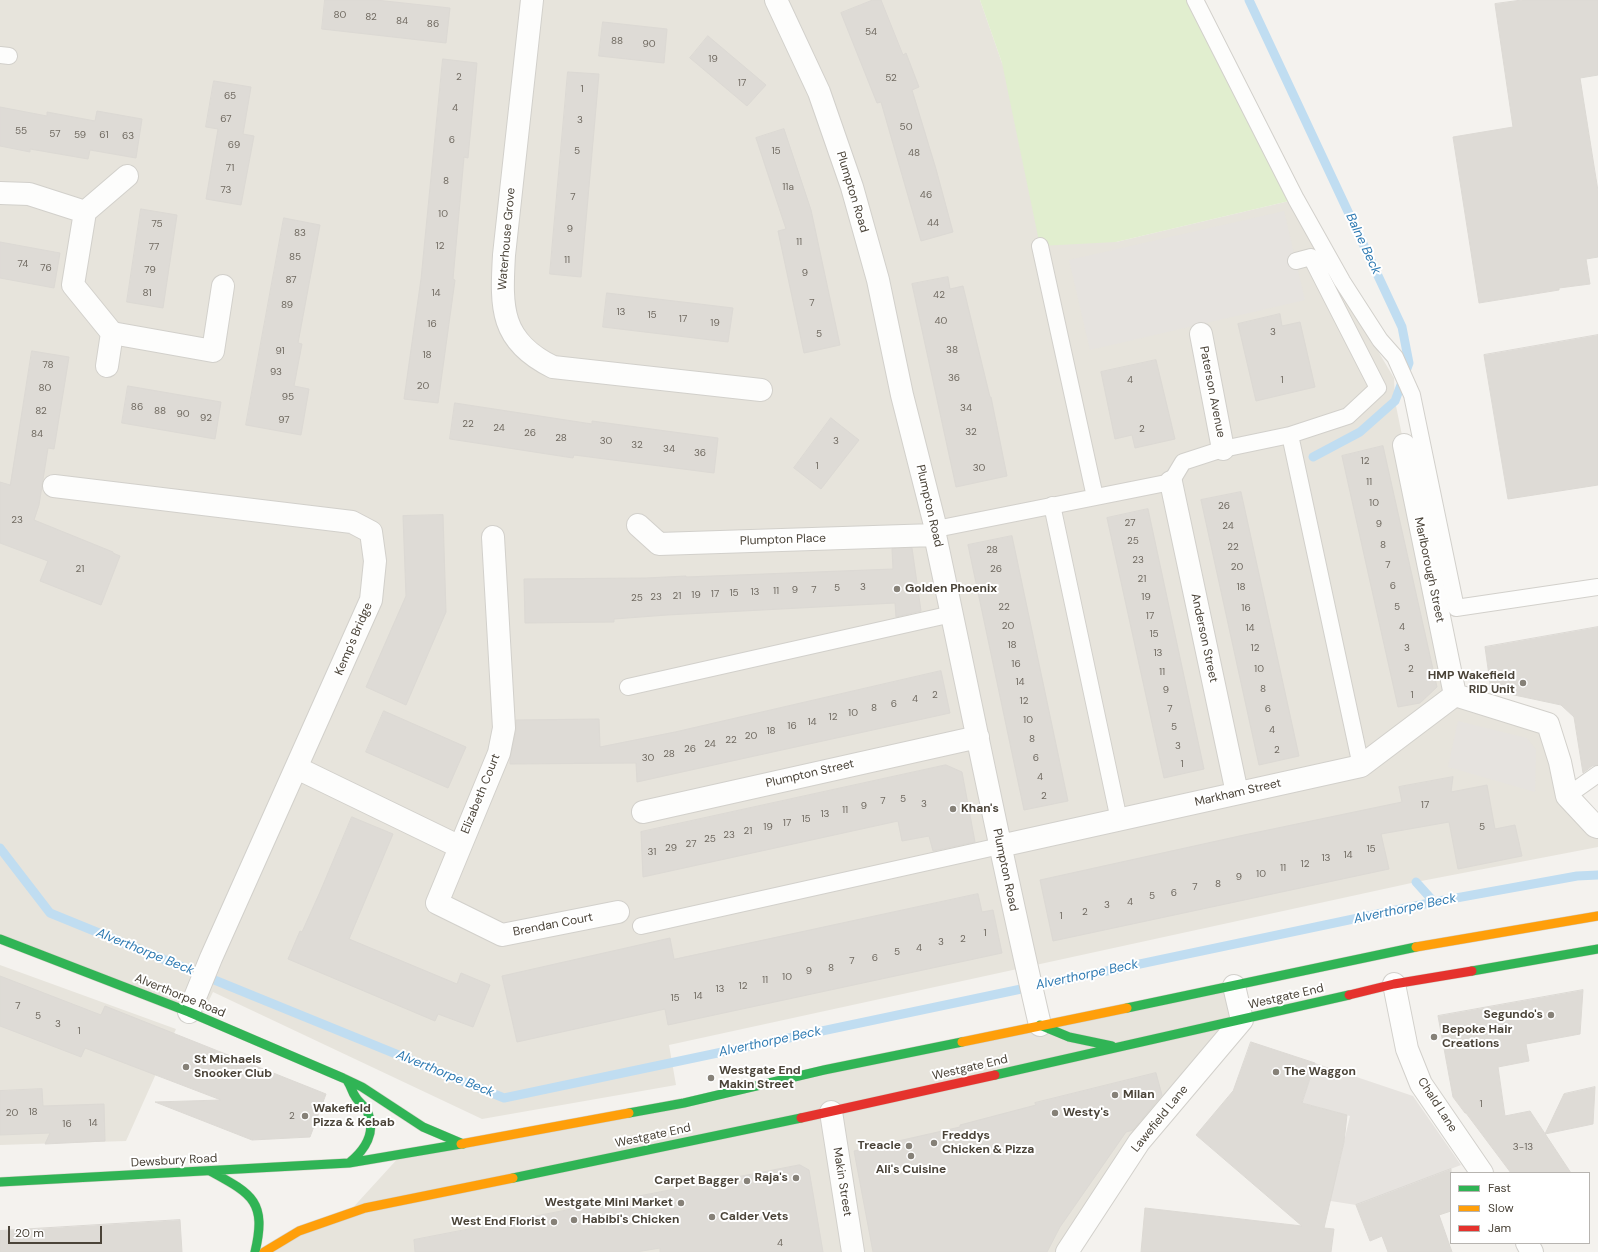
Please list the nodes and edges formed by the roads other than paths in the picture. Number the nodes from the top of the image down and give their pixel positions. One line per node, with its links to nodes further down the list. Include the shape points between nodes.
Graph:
1 (532, 0): 13 (street, Waterhouse Grove, via 502,287 504,312 518,343 538,360 554,367)
2 (776, 0): 22 (street, Plumpton Road, via 819,92 852,187 878,280 902,395)
3 (1195, 0): 24 (lane, via 1342,281 1376,334 1395,357 1412,395 1456,608)
4 (127, 176): 6 (street)
5 (0, 193): 6 (street, via 29,194)
6 (86, 212): 10 (street, via 72,285)
7 (1040, 246): 19 (lane)
8 (1296, 261): 14 (lane, via 1311,257 1378,388 1348,416)
9 (223, 286): 10 (street, via 213,351)
10 (112, 333): 12 (street)
11 (1201, 334): 16 (street, Paterson Avenue)
12 (107, 366)
13 (761, 390)
14 (1290, 435): 16 (lane); 29 (lane)
15 (1404, 445): 27 (street, Marlborough Street)
16 (1223, 449): 17 (lane, via 1182,462)
17 (1170, 482): 19 (lane); 32 (street, Anderson Street)
18 (54, 486): 30 (street, Kemp's Bridge, via 352,522 371,532 375,561 371,600)
19 (1095, 497): 20 (lane)
20 (1052, 505): 22 (lane); 35 (lane)
21 (638, 525): 22 (street, Plumpton Place, via 659,544)
22 (936, 532): 25 (street, Plumpton Road)
23 (493, 537): 38 (street, Elizabeth Court, via 504,728 499,753)
24 (1598, 588)
25 (952, 614): 26 (lane); 28 (street, Plumpton Road)
26 (628, 687)
27 (1455, 696): 29 (street, Markham Street); 33 (street, via 1548,724)
28 (978, 737): 34 (street, Plumpton Street); 37 (street, Plumpton Road)
29 (1361, 766): 32 (street, Markham Street)
30 (297, 768): 38 (street, Elizabeth Court); 46 (street, Kemp's Bridge)
31 (1598, 774): 33 (lane)
32 (1237, 794): 35 (street, Markham Street)
33 (1567, 796): 36 (street)
34 (643, 812)
35 (1119, 820): 37 (street, Markham Street)
36 (1598, 827)
37 (1000, 846): 41 (lane); 47 (street, Plumpton Road)
38 (460, 847): 39 (street, Brendan Court, via 437,903 502,935)
39 (618, 912)
40 (1598, 916): 45 (main road, Westgate End, via 1415,947)
41 (641, 926)
42 (0, 939): 46 (main road, Alverthorpe Road)
43 (1598, 949): 44 (main road, Westgate End)
44 (1394, 984): 48 (main road, Westgate End); 55 (street, Chald Lane, via 1406,1049 1421,1084)
45 (1234, 986): 47 (main road, Westgate End); 48 (street)
46 (189, 1012): 50 (main road, Alverthorpe Road)
47 (1039, 1020): 49 (main road, via 1069,1037); 52 (main road, Westgate End, via 684,1103)
48 (1242, 1020): 49 (main road, Westgate End); 60 (street, Lawefield Lane, via 1139,1142)
49 (1118, 1047): 51 (main road, Westgate End)
50 (348, 1082): 52 (main road, Alverthorpe Road, via 362,1087 423,1127); 53 (main road, via 366,1111 371,1126 370,1139 366,1147)
51 (831, 1112): 58 (main road, Westgate End, via 364,1208 299,1231); 59 (street, Makin Street)
52 (463, 1144): 53 (main road, Westgate End)
53 (349, 1162): 54 (main road, Dewsbury Road)
54 (210, 1171): 56 (main road, Dewsbury Road); 57 (main road, via 252,1199 259,1214 260,1225)
55 (1481, 1172)
56 (0, 1182)
57 (255, 1252)
58 (264, 1252)
59 (853, 1252)
60 (1067, 1252)

